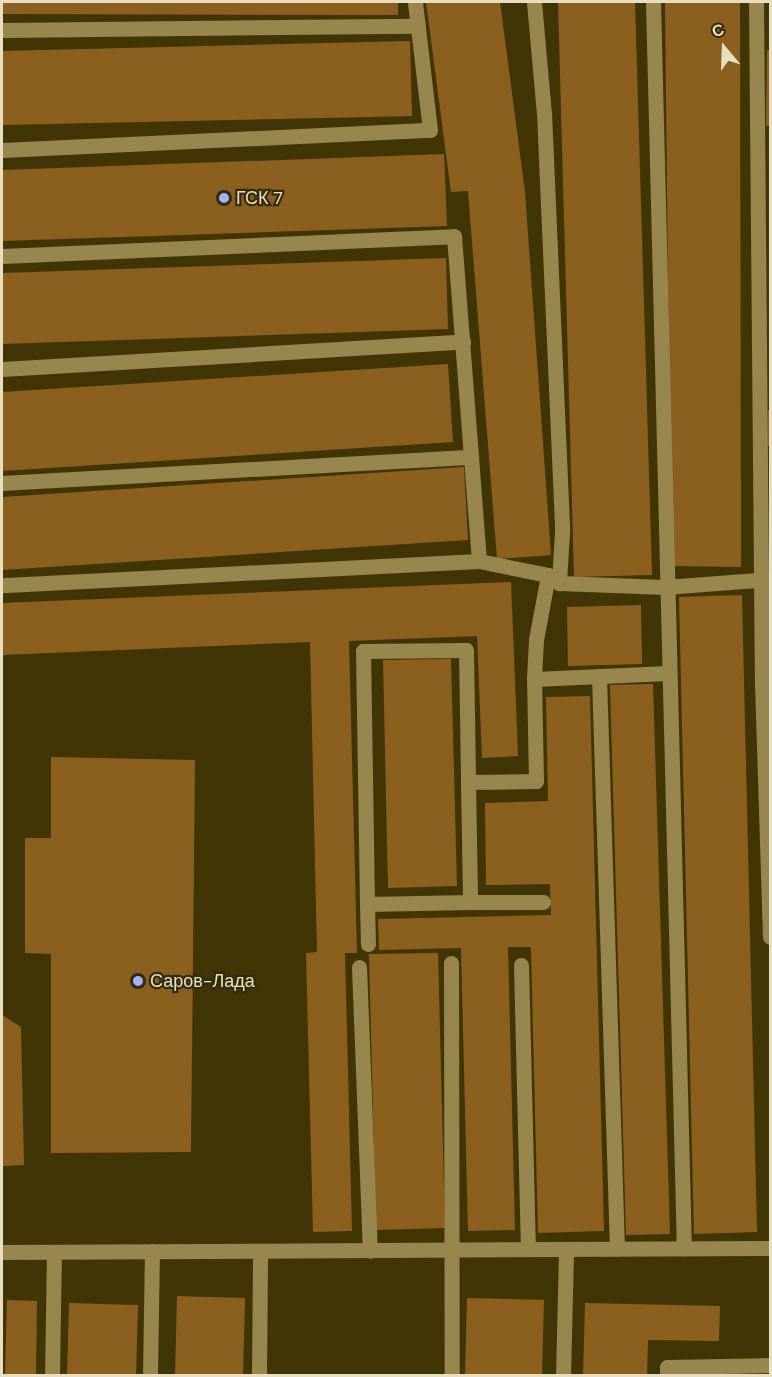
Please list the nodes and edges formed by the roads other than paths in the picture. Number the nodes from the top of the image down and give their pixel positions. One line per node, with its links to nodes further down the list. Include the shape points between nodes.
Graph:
1 (415, 2): 5 (lane)
2 (534, 2): 19 (lane, via 544,113 562,520)
3 (652, 2): 22 (lane)
4 (756, 2): 7 (lane)
5 (418, 26): 6 (lane); 9 (lane, via 430,130)
6 (2, 30)
7 (764, 36): 8 (lane)
8 (764, 141): 10 (lane)
9 (2, 150)
10 (764, 244): 13 (lane)
11 (2, 256): 12 (lane, via 454,236)
12 (462, 342): 14 (lane); 15 (lane)
13 (765, 356): 16 (lane)
14 (2, 369)
15 (471, 457): 17 (lane); 18 (lane)
16 (765, 469): 20 (lane)
17 (2, 483)
18 (479, 561): 19 (lane); 21 (lane)
19 (553, 579): 22 (lane); 25 (lane, via 536,640)
20 (766, 579): 22 (lane); 26 (lane)
21 (2, 585)
22 (665, 587): 23 (lane)
23 (668, 673): 24 (lane); 40 (lane)
24 (600, 676): 25 (lane); 39 (lane)
25 (534, 679): 27 (lane, via 536,781)
26 (766, 682): 28 (lane)
27 (468, 782): 30 (lane); 31 (lane, via 466,650 363,651)
28 (768, 805): 32 (lane)
29 (543, 902): 30 (lane)
30 (470, 903): 31 (lane)
31 (367, 904): 33 (lane)
32 (771, 938)
33 (368, 944)
34 (451, 963): 41 (lane)
35 (521, 965): 42 (lane)
36 (358, 967): 45 (lane)
37 (771, 1248): 40 (lane)
38 (566, 1249): 39 (lane); 42 (lane); 53 (lane)
39 (617, 1249): 40 (lane)
40 (684, 1249)
41 (453, 1250): 42 (lane); 45 (lane); 52 (lane)
42 (528, 1250)
43 (152, 1251): 44 (lane); 47 (lane); 51 (lane)
44 (260, 1251): 45 (lane); 49 (lane)
45 (370, 1251)
46 (2, 1252): 47 (lane)
47 (54, 1252): 50 (lane)
48 (771, 1365): 54 (lane, via 667,1367)
49 (259, 1375)
50 (52, 1376)
51 (150, 1376)
52 (452, 1376)
53 (563, 1376)
54 (667, 1376)

